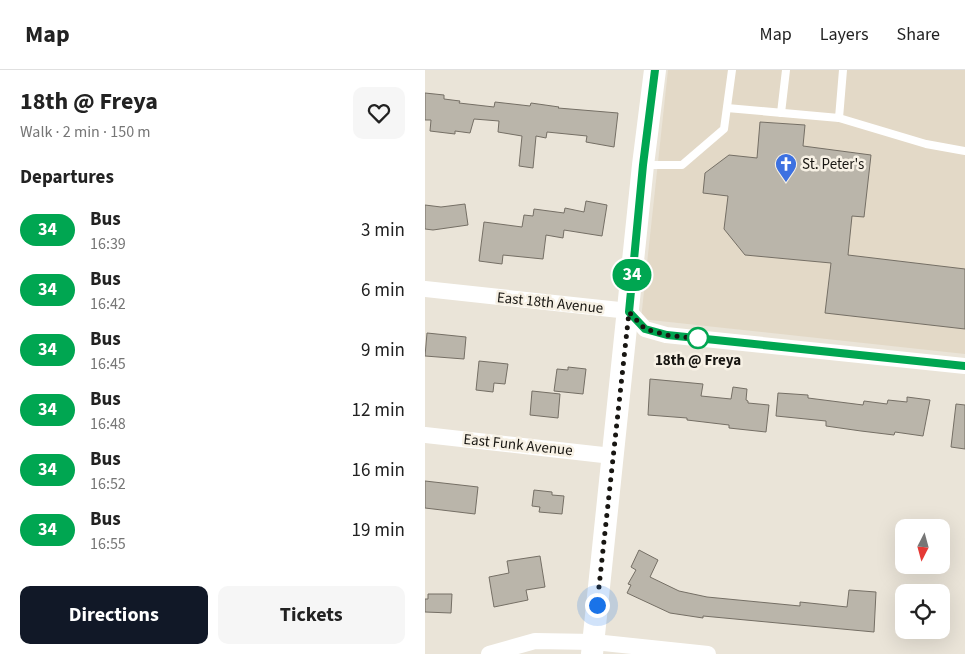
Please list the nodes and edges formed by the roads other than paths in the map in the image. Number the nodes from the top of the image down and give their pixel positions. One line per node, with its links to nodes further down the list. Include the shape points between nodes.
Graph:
1 (655, 70): 9 (main road)
2 (732, 70): 5 (lane)
3 (786, 70): 6 (lane)
4 (843, 70): 7 (lane)
5 (727, 108): 6 (lane); 9 (lane, via 724,129 682,165)
6 (781, 113): 7 (lane)
7 (839, 118): 8 (lane, via 926,144)
8 (965, 151)
9 (643, 165): 11 (main road)
10 (425, 289): 11 (street, East 18th Avenue)
11 (629, 312): 12 (street, via 645,329 667,335); 14 (main road)
12 (965, 366)
13 (425, 435): 14 (street, East Funk Avenue)
14 (612, 456): 15 (main road)
15 (593, 648): 16 (street, via 535,641); 17 (street)
16 (489, 654)
17 (708, 654)

